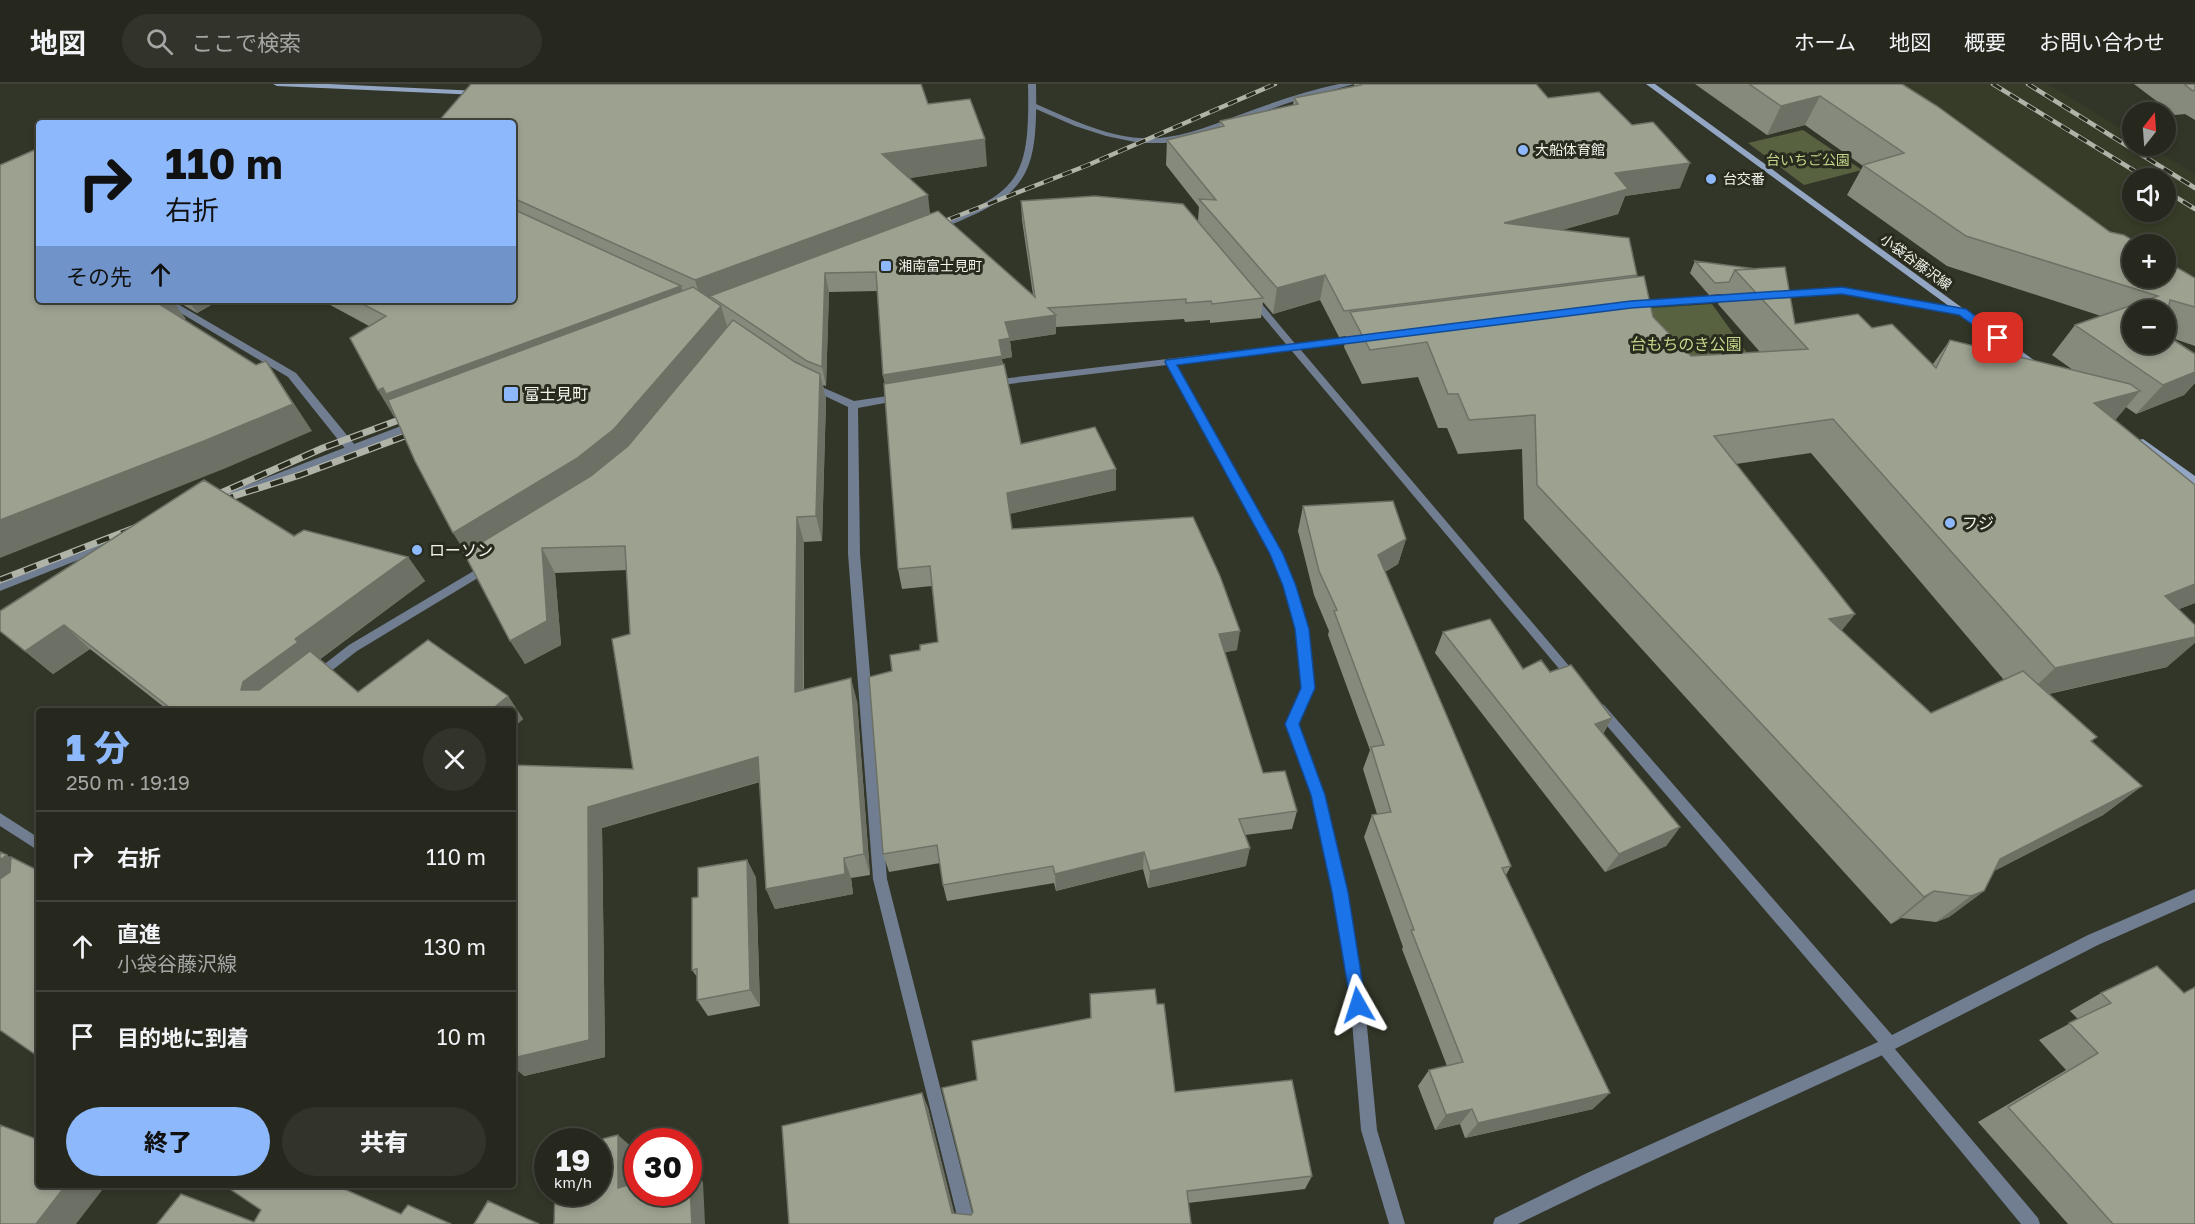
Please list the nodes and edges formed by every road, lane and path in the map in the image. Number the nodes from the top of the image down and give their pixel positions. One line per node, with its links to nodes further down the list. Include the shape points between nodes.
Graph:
1 (277, 84): 5 (main road)
2 (1032, 84): 6 (street)
3 (1350, 84): 6 (street, via 1312,92 1181,138 1156,141 1096,131)
4 (1650, 84): 13 (main road, 小袋谷藤沢線)
5 (487, 93)
6 (1033, 106): 7 (street, via 1028,156 1016,187 993,204)
7 (926, 231)
8 (1249, 294): 15 (street)
9 (1750, 296): 12 (street)
10 (1761, 296): 13 (street, via 1842,291)
11 (169, 303): 24 (street, via 292,375)
12 (1620, 306)
13 (1962, 312): 17 (main road, 小袋谷藤沢線)
14 (1372, 338): 15 (street)
15 (1294, 348): 16 (street); 34 (street)
16 (1170, 362): 19 (street); 36 (street, via 1276,554 1302,629 1308,688 1292,724 1318,795 1340,892 1356,985 1369,1130)
17 (2046, 373)
18 (798, 377): 21 (street)
19 (975, 386)
20 (908, 396): 21 (street)
21 (853, 405): 35 (street, via 854,554 880,879)
22 (430, 419): 24 (street)
23 (2130, 434): 25 (main road)
24 (351, 448): 26 (street)
25 (2195, 482)
26 (208, 504)
27 (121, 539): 29 (street)
28 (497, 560): 30 (street, via 353,648)
29 (0, 586)
30 (308, 683)
31 (0, 819): 32 (street)
32 (36, 843)
33 (2195, 894): 34 (street, via 2093,940)
34 (1887, 1046): 37 (street); 38 (street)
35 (967, 1224)
36 (1397, 1224)
37 (1501, 1224)
38 (2032, 1224)

